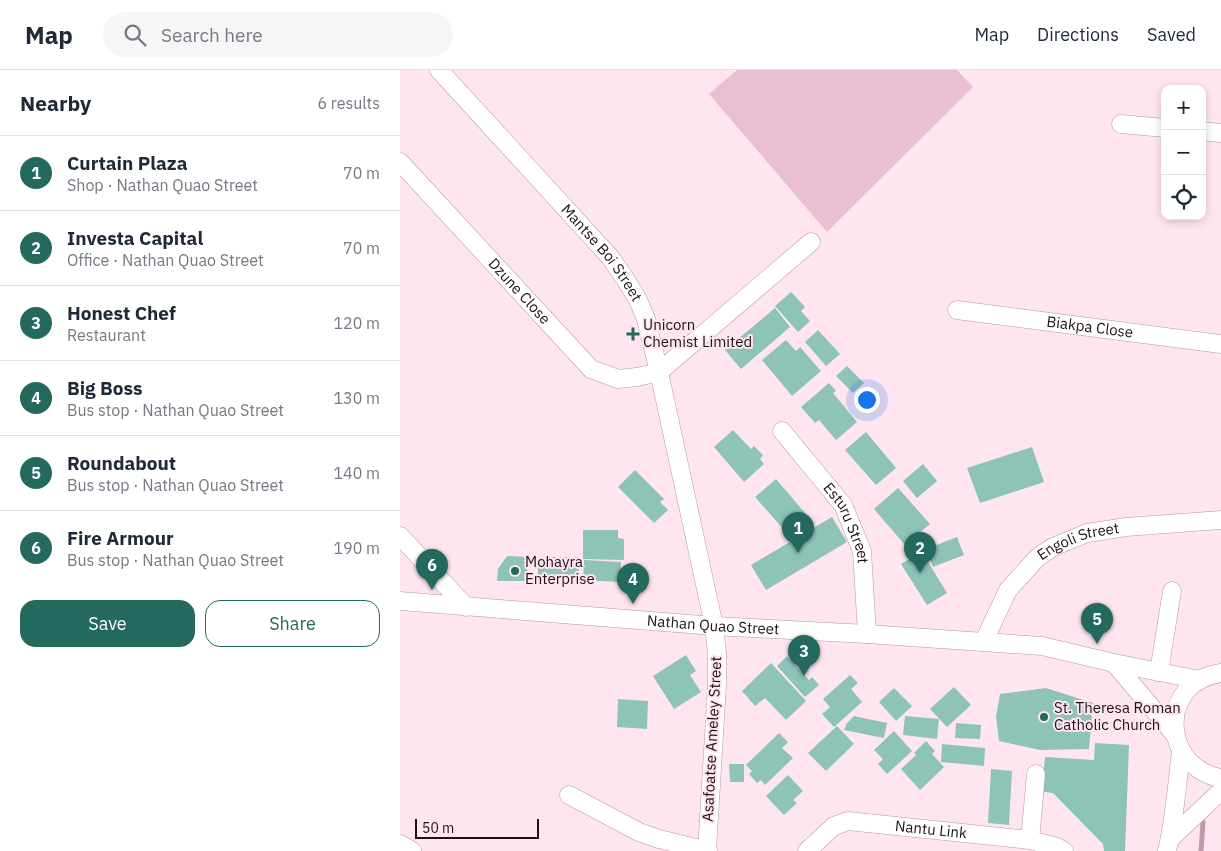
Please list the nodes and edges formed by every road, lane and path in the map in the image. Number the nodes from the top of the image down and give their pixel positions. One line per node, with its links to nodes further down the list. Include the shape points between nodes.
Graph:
1 (439, 70): 10 (street, Mantse Boi Street, via 610,257 638,300)
2 (1121, 124): 3 (street)
3 (1161, 128)
4 (1206, 131): 5 (street)
5 (1221, 133)
6 (400, 162): 10 (street, Dzune Close, via 592,369 618,378)
7 (812, 242): 10 (street)
8 (957, 310): 9 (street, Biakpa Close)
9 (1221, 344)
10 (659, 372): 17 (street, Mantse Boi Street)
11 (782, 431): 18 (street, Esturu Street, via 844,505 862,551)
12 (1221, 520): 19 (street, Engoli Street, via 1126,526 1087,533 1053,547 1038,557 1008,590)
13 (400, 536): 16 (street)
14 (1172, 592): 21 (street)
15 (400, 601): 16 (street, Nathan Quao Street)
16 (466, 607): 17 (street, Nathan Quao Street)
17 (714, 626): 18 (street, Nathan Quao Street); 33 (street, Asafoatse Ameley Street, via 717,685)
18 (867, 634): 19 (street, Nathan Quao Street)
19 (984, 641): 20 (street, Nathan Quao Street, via 1042,646)
20 (1114, 663): 21 (street, Nathan Quao Street); 24 (street)
21 (1159, 672): 23 (street, Nathan Quao Street)
22 (1221, 673): 23 (street)
23 (1200, 680): 24 (street, via 1179,704 1175,719)
24 (1178, 743): 26 (street, via 1190,764 1203,773); 31 (street, via 1177,790)
25 (1036, 774): 29 (street)
26 (1221, 778)
27 (1221, 790): 31 (street)
28 (569, 795): 33 (street, via 639,832)
29 (1030, 840): 34 (street, Nantu Link, via 848,821 834,826); 35 (street, Nantu Link)
30 (400, 844): 32 (street)
31 (1168, 845)
32 (412, 851)
33 (707, 851)
34 (807, 851)
35 (1064, 851)

